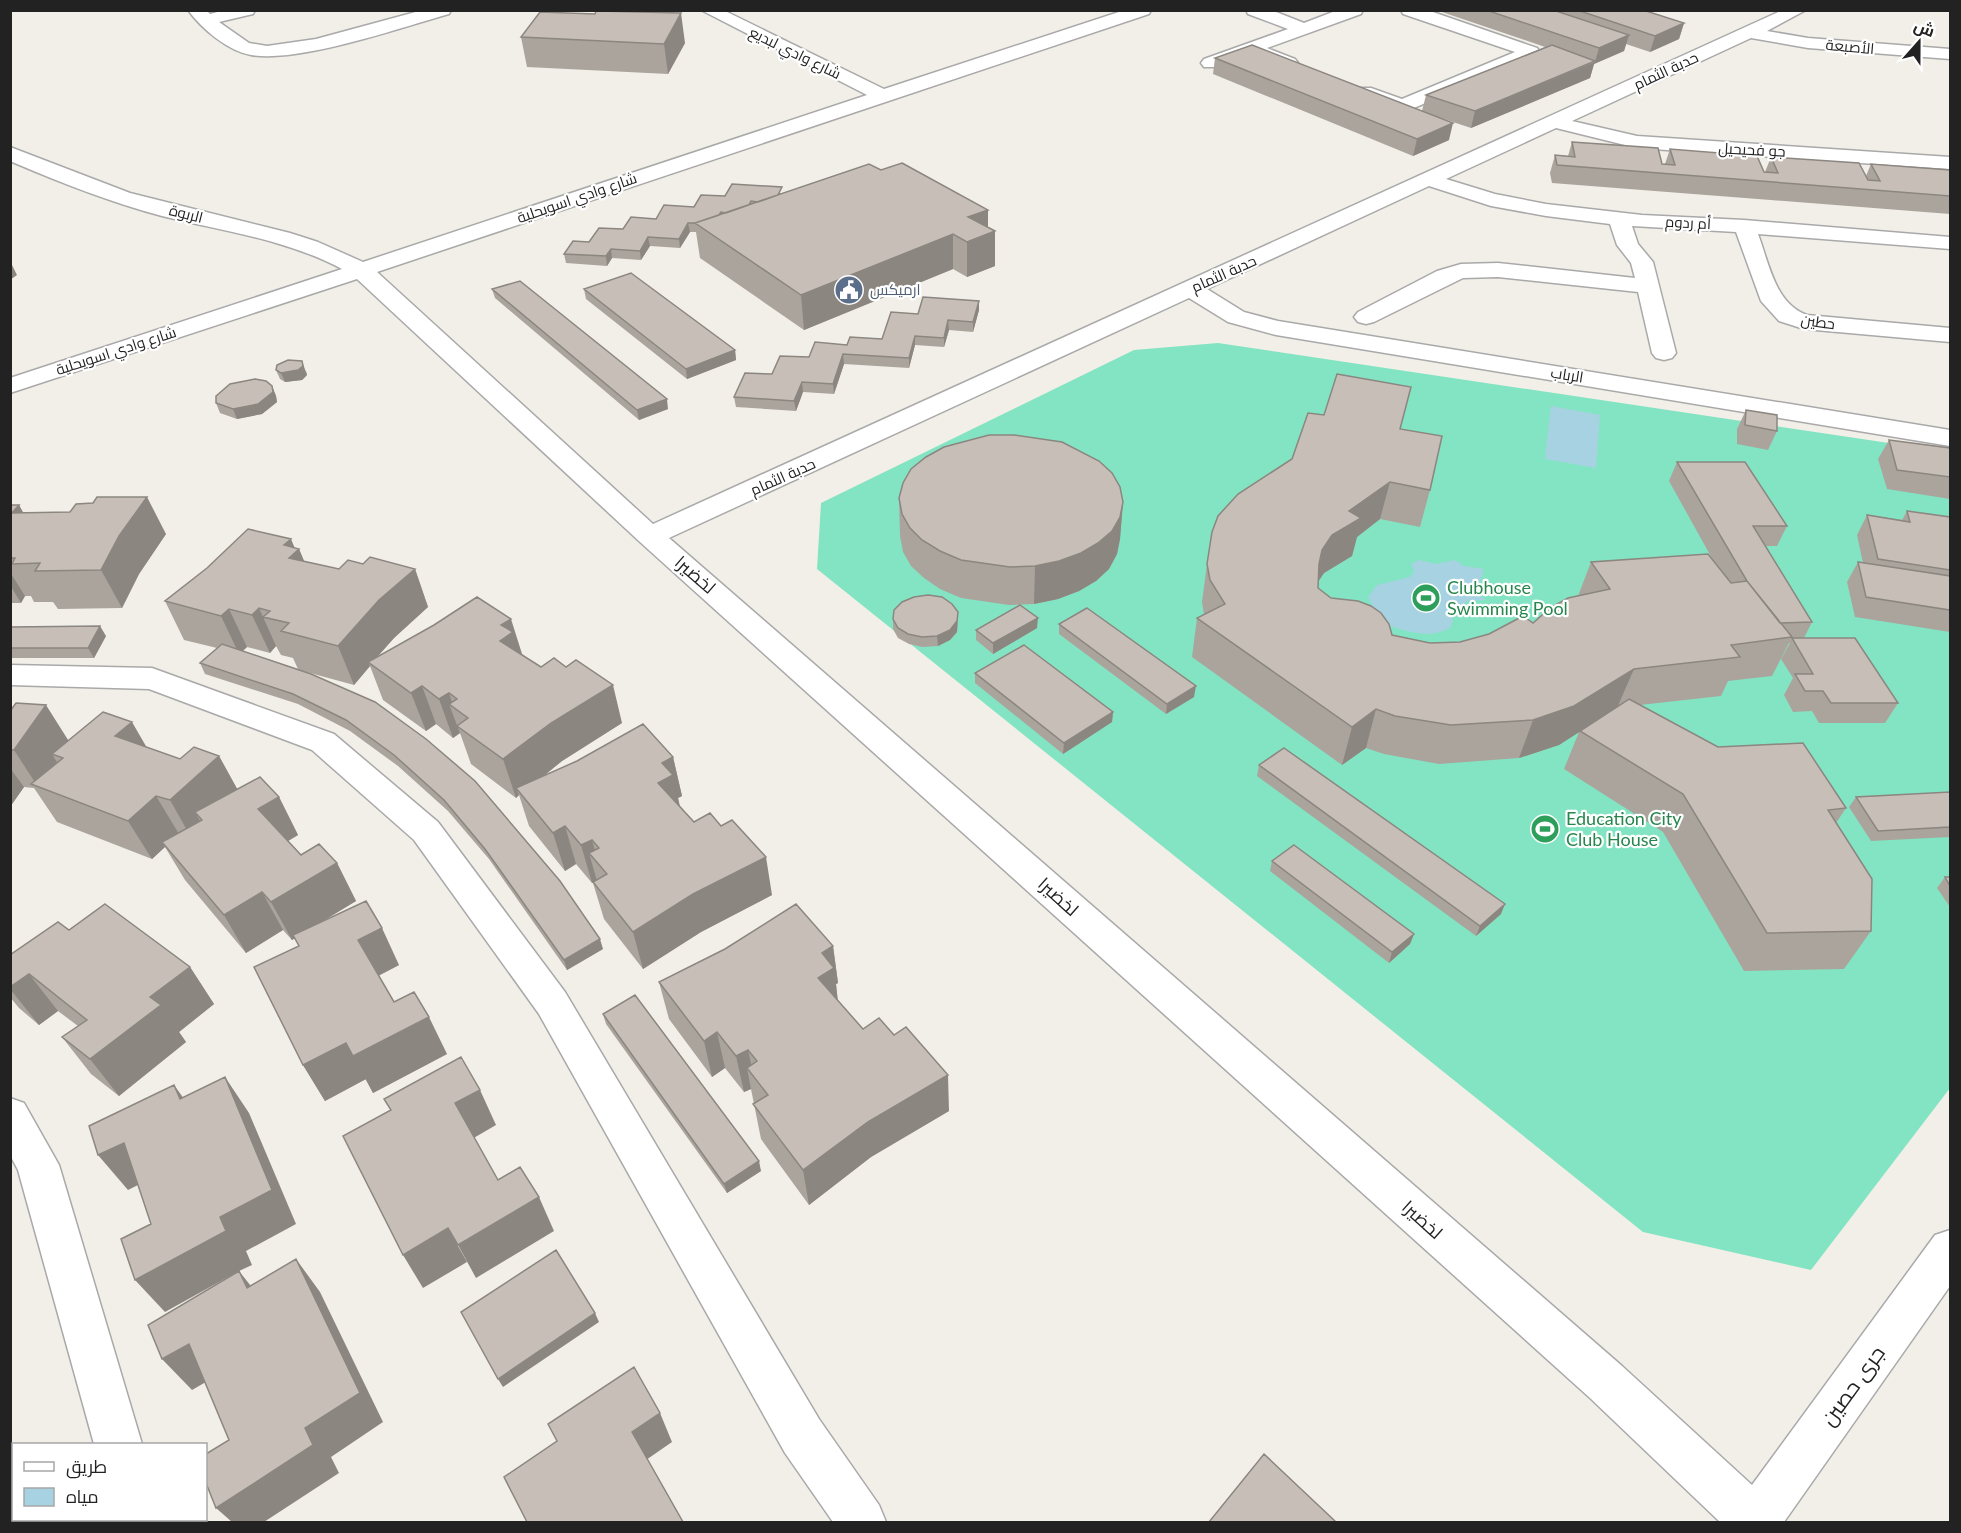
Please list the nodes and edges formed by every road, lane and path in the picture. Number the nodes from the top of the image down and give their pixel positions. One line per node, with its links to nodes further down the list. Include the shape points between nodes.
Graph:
1 (247, 10): 10 (street)
2 (443, 10): 10 (street, via 303,47 268,52 237,45)
3 (709, 10): 21 (street, شارع وادي لبديع)
4 (1143, 10): 21 (street, شارع وادي اسويحلية)
5 (1254, 10): 12 (street)
6 (1298, 10): 11 (street)
7 (1355, 10): 11 (street)
8 (1410, 10): 15 (street)
9 (1798, 10): 13 (street, حدبة الثمام)
10 (201, 15)
11 (1326, 21): 12 (street)
12 (1304, 29): 14 (street)
13 (1751, 33): 16 (street, الأصبعة, via 1808,43); 24 (street, حدبة الثمام)
14 (1251, 48): 18 (street); 19 (street)
15 (1531, 52): 17 (street); 22 (street)
16 (1950, 54)
17 (1551, 58)
18 (1210, 63)
19 (1305, 69)
20 (1348, 85): 22 (street)
21 (882, 95): 33 (street, شارع وادي اسويحلية)
22 (1402, 106): 23 (street)
23 (1431, 117)
24 (1556, 122): 26 (street, جو فحيحيل, via 1637,142); 27 (street, حدبة الثمام)
25 (10, 153): 33 (street, الربوة, via 140,203 328,252)
26 (1950, 163)
27 (1430, 180): 28 (street, أم ردوم, via 1514,206); 35 (street, حدبة الثمام)
28 (1619, 219): 29 (street, أم ردوم); 32 (street, via 1628,245)
29 (1642, 221): 30 (street, أم ردوم); 32 (street, via 1648,246)
30 (1744, 226): 31 (street, أم ردوم); 37 (street, حطين, via 1772,301 1787,316 1804,322)
31 (1950, 243)
32 (1642, 262): 34 (street)
33 (362, 271): 39 (street, شارع وادي اسويحلية); 41 (street, لخضيرا)
34 (1649, 286): 36 (street, via 1498,270 1461,271); 38 (street)
35 (1191, 289): 40 (street, الرباب, via 1236,318 1276,328); 41 (street, حدبة الثمام)
36 (1366, 317)
37 (1950, 335)
38 (1664, 353)
39 (10, 386)
40 (1950, 438)
41 (651, 536): 47 (street, لخضيرا, via 1598,1374)
42 (10, 675): 46 (street, via 152,679 313,738 323,742 426,831 552,1003 802,1436)
43 (10, 1116): 45 (street, via 38,1165)
44 (1950, 1250): 47 (street, جرى حصين)
45 (118, 1443)
46 (862, 1522)
47 (1755, 1522)

